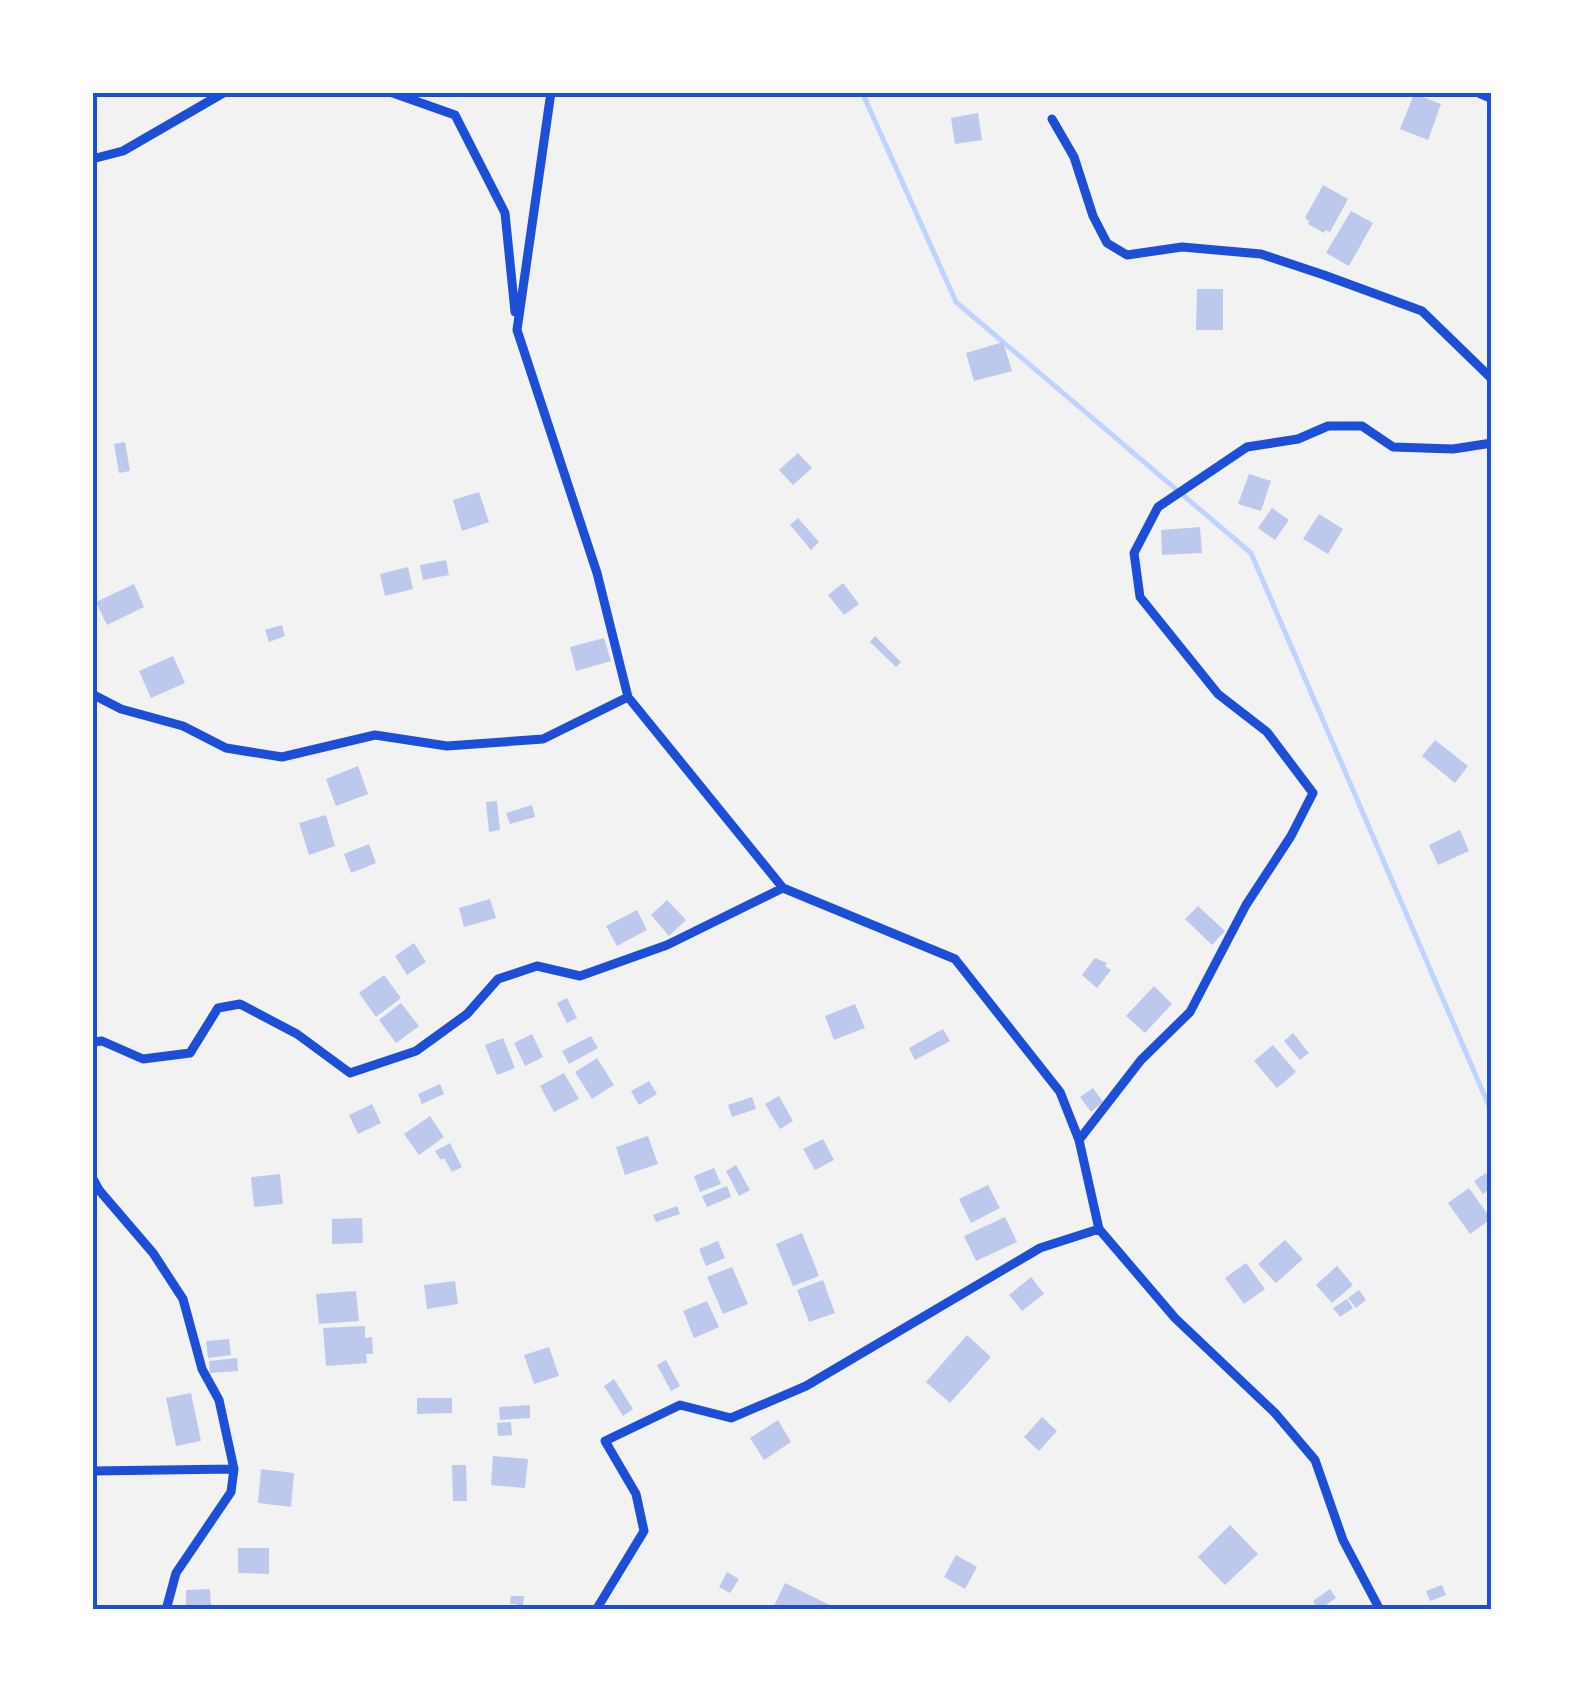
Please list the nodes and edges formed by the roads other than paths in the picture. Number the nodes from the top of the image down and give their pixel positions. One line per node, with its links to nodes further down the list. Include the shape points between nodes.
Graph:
1 (226, 92): 7 (street, via 124,151)
2 (390, 92): 8 (street, via 455,116 505,213)
3 (551, 92): 8 (street)
4 (1476, 92): 5 (street)
5 (1492, 99)
6 (1052, 119): 9 (street, via 1107,242 1127,255 1182,247 1261,254 1324,275 1422,311)
7 (92, 159)
8 (517, 330): 12 (street, via 598,573)
9 (1492, 379)
10 (1492, 443): 15 (street, via 1393,447 1362,426 1328,426 1298,439 1247,446 1158,506 1134,553 1140,596 1218,694 1267,732 1314,792 1190,1012 1141,1060)
11 (92, 694): 12 (street, via 226,748 282,758 375,735 447,746 543,738)
12 (628, 697): 13 (street)
13 (783, 888): 14 (street, via 667,945 580,976 537,966 498,979 467,1014 416,1051 350,1073 240,1004 218,1008 190,1052 143,1059); 15 (street, via 955,959 1060,1092)
14 (92, 1042)
15 (1079, 1140): 17 (street)
16 (92, 1177): 18 (street, via 183,1299 202,1369 220,1400)
17 (1100, 1229): 21 (street, via 1040,1248 806,1386 731,1418 680,1405 605,1441 636,1494 644,1531); 22 (street, via 1175,1318 1315,1460 1343,1540)
18 (234, 1469): 19 (street); 20 (street, via 232,1492 176,1574)
19 (92, 1471)
20 (166, 1610)
21 (596, 1610)
22 (1380, 1610)

